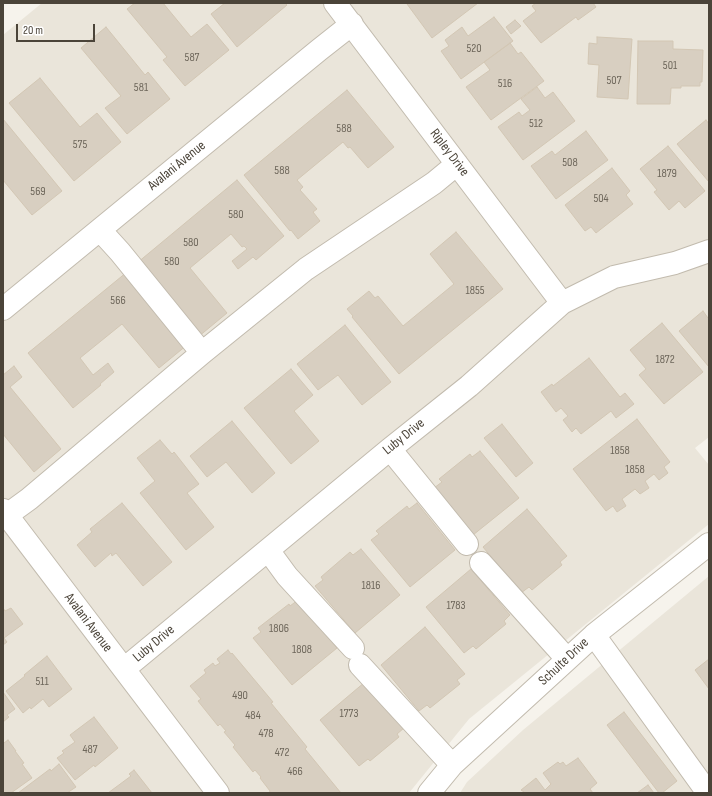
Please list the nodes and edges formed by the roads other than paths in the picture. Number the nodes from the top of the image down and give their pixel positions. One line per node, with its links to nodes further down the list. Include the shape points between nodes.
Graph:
1 (335, 3): 2 (street, Ripley Drive)
2 (352, 24): 3 (street, Ripley Drive); 4 (street, Avalani Avenue)
3 (458, 164): 6 (street, Ripley Drive); 8 (street, via 306,269)
4 (100, 230): 7 (street, Avalani Avenue); 8 (street)
5 (709, 251): 6 (street, Luby Drive, via 614,277)
6 (562, 302): 9 (street, Luby Drive, via 469,386)
7 (3, 309)
8 (202, 354): 10 (street, via 29,499)
9 (390, 448): 11 (street); 13 (street, Luby Drive)
10 (5, 512): 17 (street, Avalani Avenue)
11 (466, 544)
12 (709, 544): 15 (street, Schulte Drive)
13 (268, 550): 17 (street, Luby Drive); 18 (street, via 287,576)
14 (481, 563): 16 (street)
15 (594, 635): 16 (street, Schulte Drive); 21 (street)
16 (567, 659): 18 (street, Schulte Drive)
17 (124, 669): 19 (street, Avalani Avenue)
18 (452, 765): 20 (street, Schulte Drive)
19 (218, 793)
20 (429, 793)
21 (708, 793)

